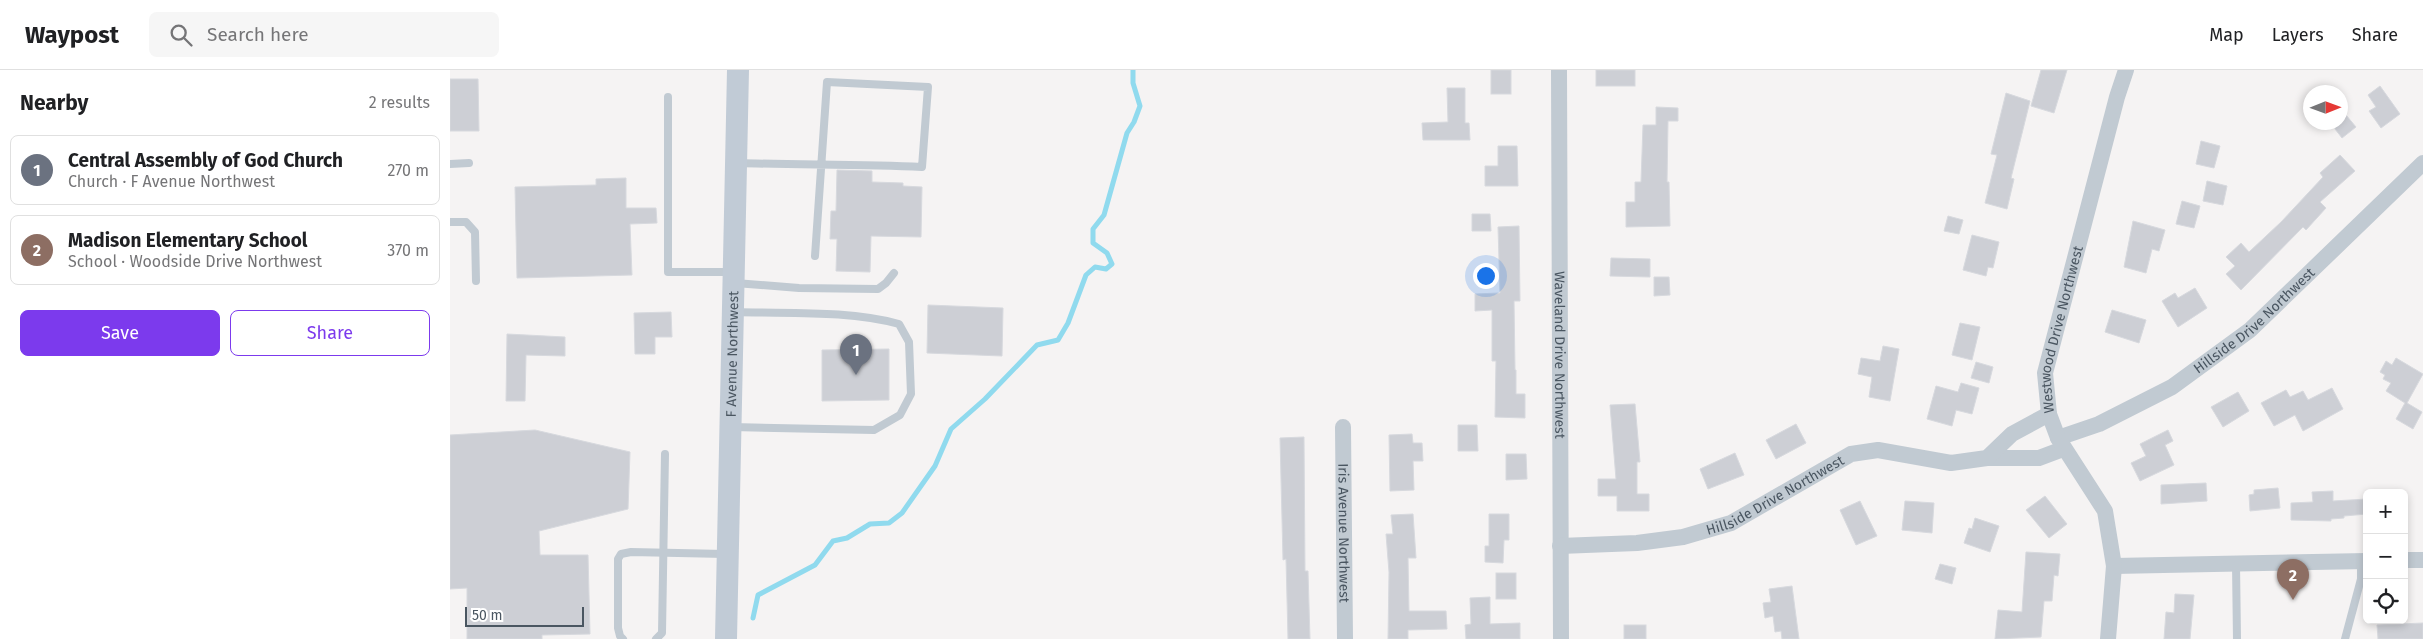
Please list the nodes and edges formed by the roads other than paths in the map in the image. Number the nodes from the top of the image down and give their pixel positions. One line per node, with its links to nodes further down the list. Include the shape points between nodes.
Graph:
1 (738, 70): 6 (main road, F Avenue Northwest)
2 (1559, 70): 22 (street, Waveland Drive Northwest)
3 (2126, 70): 16 (street, Westwood Drive Northwest, via 2046,372)
4 (668, 97): 13 (lane, via 668,272)
5 (469, 163): 8 (lane)
6 (736, 163): 9 (lane); 13 (main road, F Avenue Northwest)
7 (2423, 163): 19 (street, Hillside Drive Northwest, via 2250,330 2172,387)
8 (450, 164)
9 (821, 164): 9 (lane, via 922,167 928,86 826,82); 11 (lane)
10 (450, 222): 14 (lane, via 466,222 475,232)
11 (815, 256)
12 (894, 273): 13 (lane, via 878,289 799,288)
13 (733, 277): 15 (main road, F Avenue Northwest)
14 (476, 281)
15 (733, 312): 17 (main road, F Avenue Northwest); 17 (lane, via 881,319 899,324 909,342 911,394 900,415 874,430)
16 (2049, 414): 19 (street, Westwood Drive Northwest); 21 (street, via 2012,434)
17 (730, 427): 24 (main road, F Avenue Northwest)
18 (1343, 427): 34 (street, Iris Avenue Northwest)
19 (2061, 443): 21 (street, Hillside Drive Northwest, via 2039,458); 29 (street, Westwood Drive Northwest, via 2105,511)
20 (665, 454): 23 (lane)
21 (1987, 458): 22 (street, Hillside Drive Northwest, via 1951,462 1878,450 1851,454 1731,523 1683,537 1637,543)
22 (1560, 546): 35 (street, Waveland Drive Northwest)
23 (663, 553): 24 (lane); 31 (lane, via 620,554 618,628); 32 (lane, via 662,633)
24 (727, 554): 33 (main road, F Avenue Northwest)
25 (2408, 560): 26 (street)
26 (2423, 560)
27 (2363, 561): 28 (street)
28 (2236, 564): 29 (street); 37 (lane)
29 (2114, 566): 36 (street, Westwood Drive Northwest)
30 (2363, 567): 38 (lane)
31 (623, 639)
32 (656, 639)
33 (726, 639)
34 (1345, 639)
35 (1561, 639)
36 (2108, 639)
37 (2237, 639)
38 (2345, 639)

